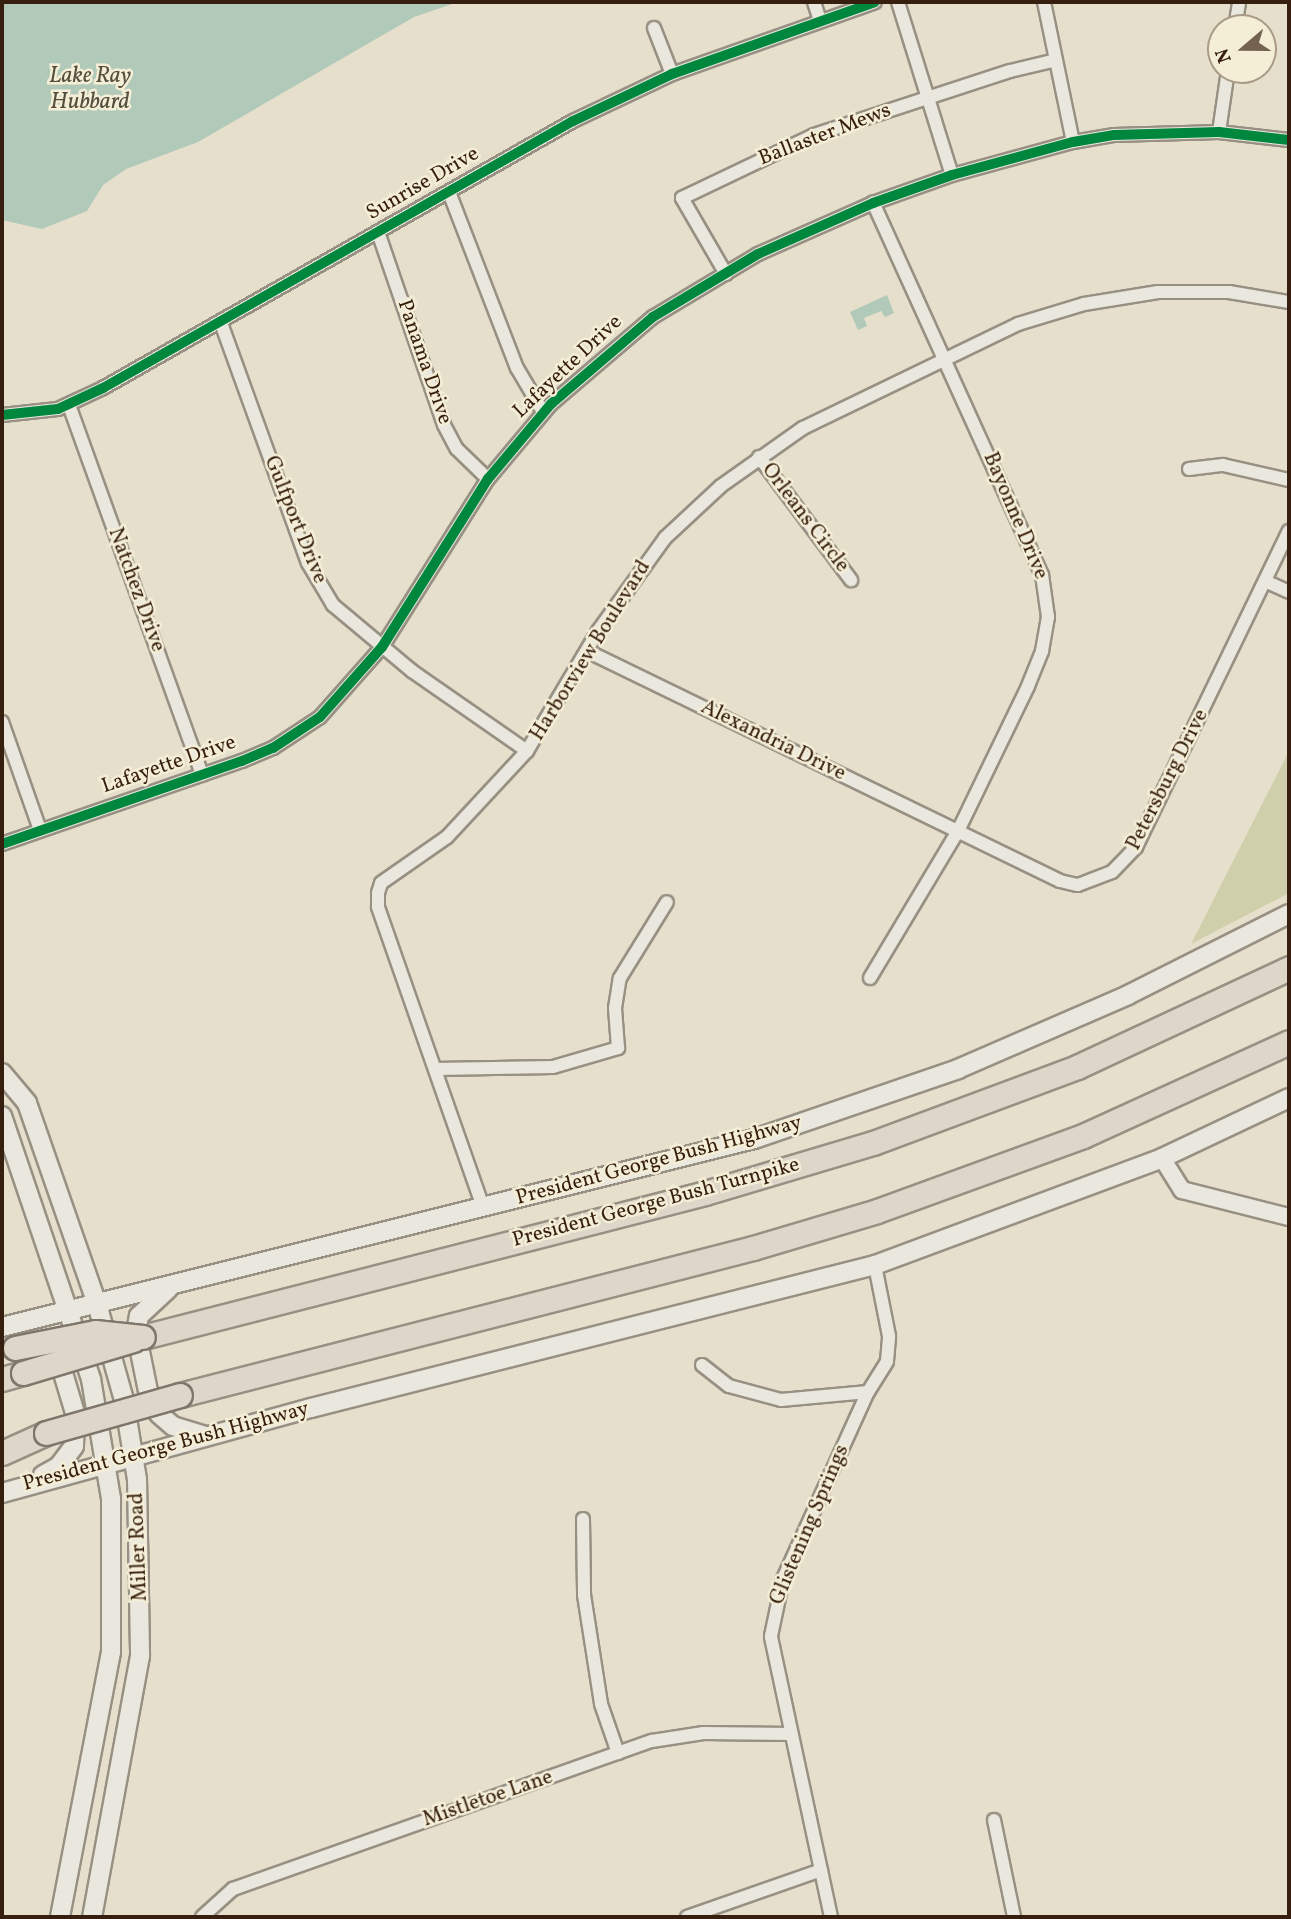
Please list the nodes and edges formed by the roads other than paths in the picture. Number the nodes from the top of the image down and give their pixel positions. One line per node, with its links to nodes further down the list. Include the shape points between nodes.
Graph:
1 (814, 2): 5 (street)
2 (875, 2): 5 (street, Sunrise Drive)
3 (898, 2): 10 (street)
4 (1044, 2): 7 (street)
5 (820, 20): 8 (street, Sunrise Drive)
6 (654, 27): 8 (street)
7 (1056, 60): 10 (street, Ballaster Mews); 13 (street)
8 (672, 74): 15 (street, Sunrise Drive, via 573,121)
9 (1226, 84): 11 (street)
10 (927, 97): 14 (street); 18 (street, Ballaster Mews, via 814,135 682,198)
11 (1219, 132): 12 (street, Lafayette Drive); 13 (street, Lafayette Drive, via 1114,135)
12 (1289, 141)
13 (1073, 142): 14 (street, Lafayette Drive)
14 (951, 175): 16 (street, Lafayette Drive)
15 (449, 192): 17 (street, Sunrise Drive); 23 (street, via 517,368)
16 (873, 203): 18 (street, Lafayette Drive, via 811,228); 21 (street, Bayonne Drive)
17 (379, 232): 20 (street, Sunrise Drive); 27 (street, Panama Drive, via 444,425 457,449)
18 (726, 274): 23 (street, Lafayette Drive, via 627,336)
19 (1289, 302): 21 (street, Harborview Boulevard, via 1194,291 1117,297 1018,324)
20 (221, 323): 22 (street, Sunrise Drive); 33 (street, Gulfport Drive, via 319,585 355,628)
21 (943, 360): 25 (street, Harborview Boulevard, via 850,403); 39 (street, Bayonne Drive, via 1012,504 1048,597 1042,651)
22 (69, 405): 24 (street, Sunrise Drive); 37 (street, Natchez Drive)
23 (543, 412): 27 (street, Lafayette Drive)
24 (2, 415)
25 (759, 457): 30 (street, Orleans Circle); 34 (street, Harborview Boulevard, via 665,538)
26 (1189, 468): 28 (street, via 1223,465)
27 (488, 479): 33 (street, Lafayette Drive)
28 (1289, 480)
29 (1289, 531): 31 (street, Petersburg Drive)
30 (851, 580)
31 (1267, 582): 32 (street); 39 (street, Petersburg Drive, via 1124,863 1097,880 1069,883)
32 (1289, 592)
33 (382, 648): 36 (street, Gulfport Drive); 37 (street, Lafayette Drive, via 338,699 297,734)
34 (587, 652): 36 (street, Harborview Boulevard); 39 (street, Alexandria Drive)
35 (2, 722): 38 (street)
36 (527, 751): 46 (street, Harborview Boulevard, via 454,830 390,876 378,893 378,907)
37 (202, 775): 38 (street, Lafayette Drive)
38 (40, 830): 40 (street, Lafayette Drive)
39 (958, 831): 44 (street, Bayonne Drive)
40 (2, 844)
41 (667, 902): 46 (street, via 620,978 615,1008 618,1048 553,1067)
42 (1289, 914): 51 (main road, President George Bush Highway, via 1128,995 909,1087 754,1139)
43 (1289, 968): 58 (highway, President George Bush Turnpike, via 1077,1067 852,1150 705,1193)
44 (870, 978)
45 (1289, 1042): 63 (highway, bridge, via 1083,1136 867,1214 727,1255)
46 (435, 1069): 51 (street, Harborview Boulevard)
47 (2, 1073): 55 (main road, Miller Road, via 27,1103)
48 (1289, 1098): 50 (main road, President George Bush Highway)
49 (2, 1116): 56 (main road, Miller Road)
50 (1162, 1158): 52 (street, via 1182,1190); 53 (main road, President George Bush Highway)
51 (483, 1207): 54 (main road, President George Bush Highway)
52 (1289, 1217)
53 (875, 1265): 62 (street, Glistening Springs, via 889,1336 887,1361); 64 (main road, President George Bush Highway)
54 (174, 1285): 55 (main road, President George Bush Highway); 64 (main road, via 139,1316 136,1332 141,1360 159,1414 187,1433)
55 (97, 1304): 56 (main road, President George Bush Highway); 67 (main road, Miller Road, via 124,1400)
56 (70, 1310): 57 (main road, President George Bush Highway); 68 (main road, Miller Road, via 91,1379)
57 (2, 1327): 69 (main road, via 32,1331 48,1341 59,1356 75,1413 74,1446 59,1466)
58 (154, 1334): 59 (highway, bridge, via 95,1332); 61 (highway, President George Bush Turnpike, bridge)
59 (9, 1350)
60 (702, 1365): 62 (street, via 729,1386 781,1400)
61 (12, 1376)
62 (868, 1392): 72 (street, Glistening Springs, via 783,1578 772,1613 771,1636)
63 (46, 1433): 65 (highway); 66 (highway)
64 (208, 1436): 67 (main road, President George Bush Highway)
65 (2, 1446)
66 (2, 1453)
67 (133, 1455): 68 (main road, President George Bush Highway); 77 (main road, Miller Road, via 142,1577 140,1656)
68 (107, 1462): 69 (main road, President George Bush Highway); 76 (main road, Miller Road, via 114,1581 111,1652)
69 (28, 1484): 70 (main road, President George Bush Highway)
70 (2, 1493)
71 (583, 1519): 73 (street, via 584,1595 601,1704)
72 (791, 1734): 73 (street, Mistletoe Lane, via 680,1734); 75 (street, Glistening Springs)
73 (618, 1753): 78 (street, Mistletoe Lane, via 258,1879 233,1889)
74 (994, 1820): 81 (street)
75 (821, 1870): 79 (street); 80 (street, Glistening Springs)
76 (60, 1917)
77 (92, 1917)
78 (202, 1917)
79 (687, 1917)
80 (831, 1917)
81 (1014, 1917)

